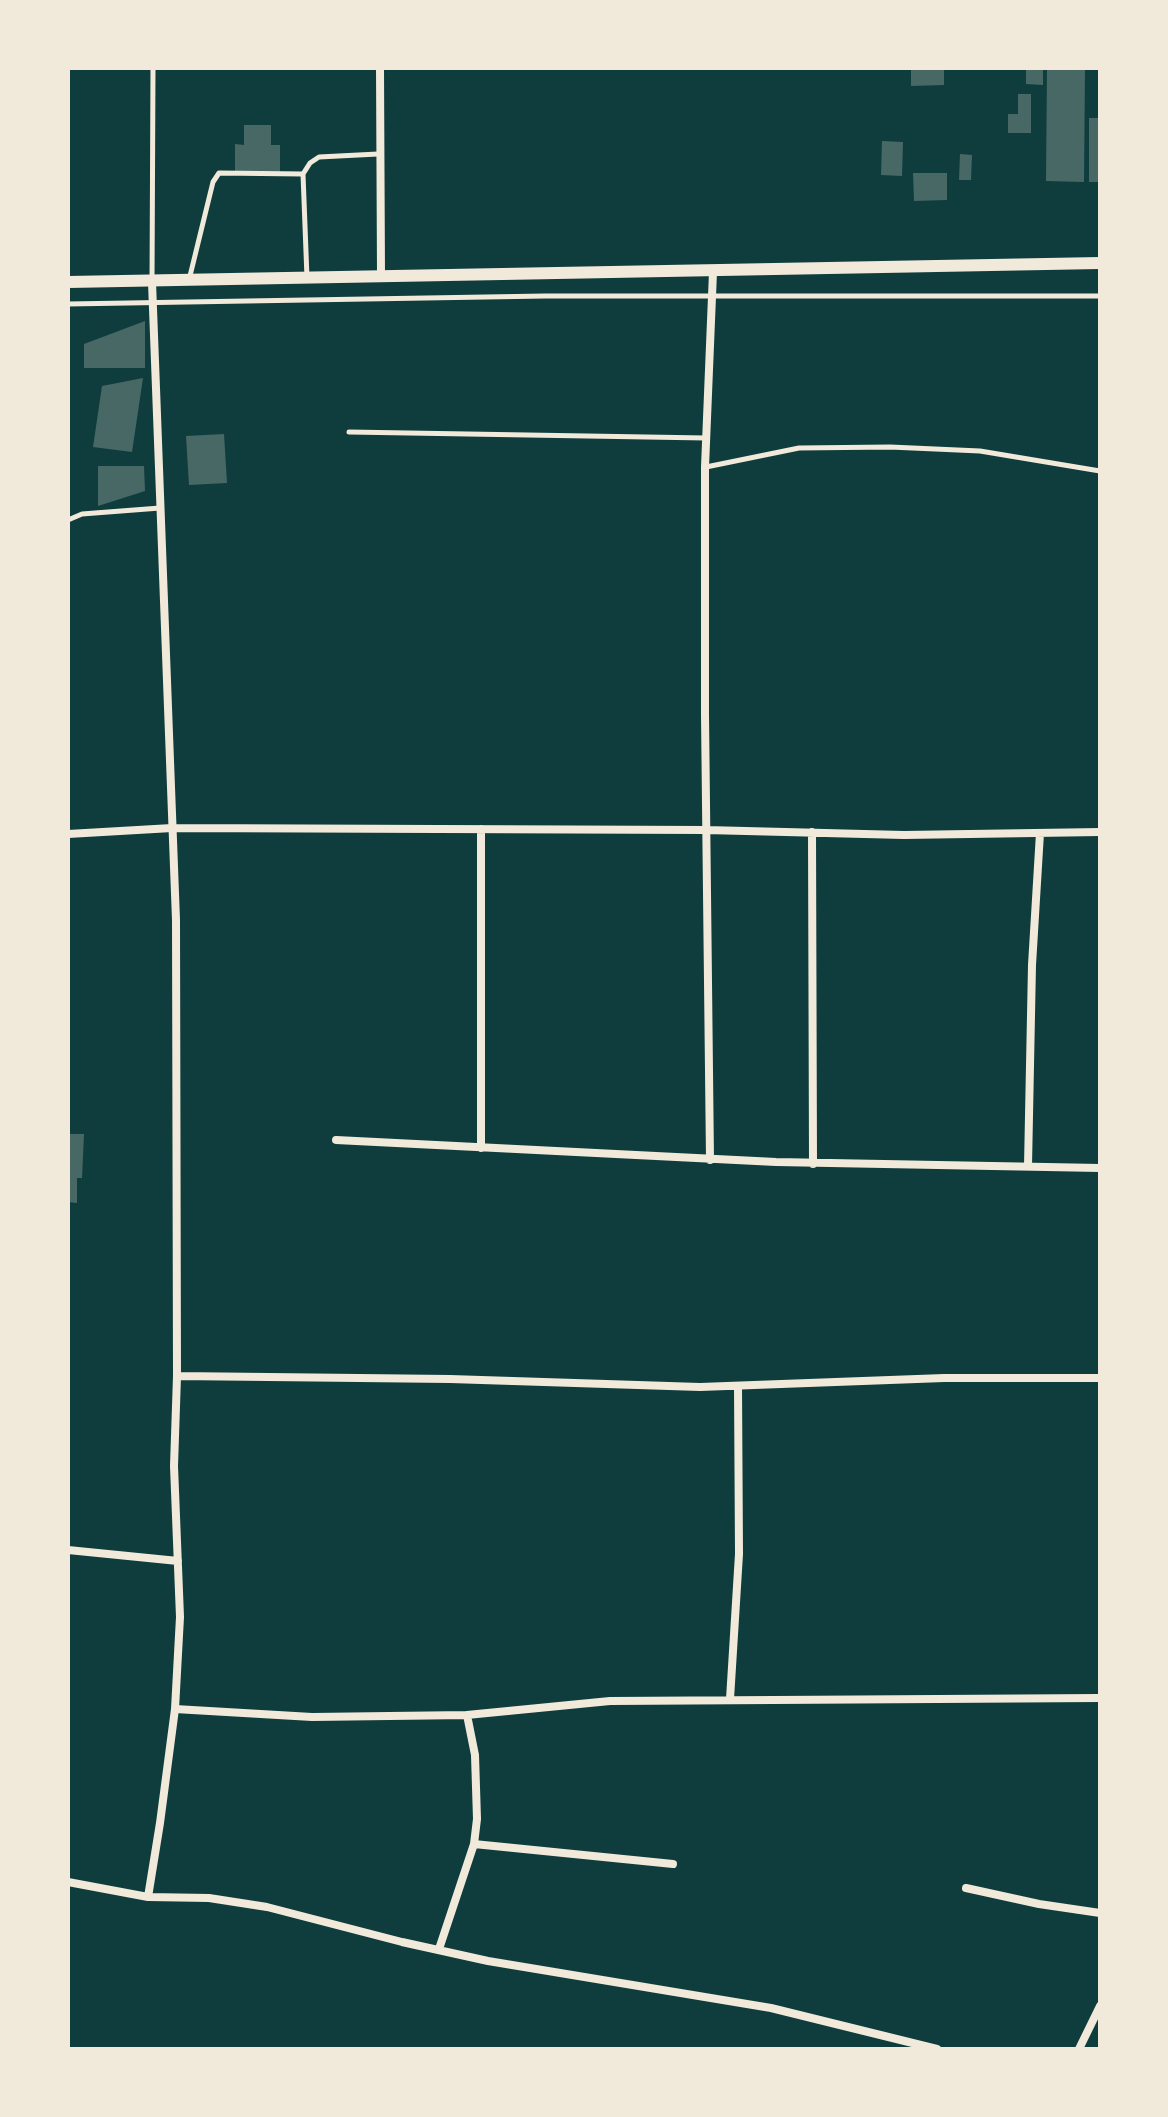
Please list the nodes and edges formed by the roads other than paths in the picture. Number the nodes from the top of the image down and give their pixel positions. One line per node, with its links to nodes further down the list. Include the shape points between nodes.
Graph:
1 (153, 68): 11 (lane)
2 (380, 68): 3 (street)
3 (378, 154): 4 (lane, via 319,157); 7 (street)
4 (303, 174): 8 (lane); 9 (lane, via 219,173)
5 (1100, 263): 6 (street)
6 (713, 272): 7 (street); 12 (street)
7 (381, 276): 8 (street)
8 (307, 278): 9 (street)
9 (189, 280): 11 (street)
10 (68, 282): 11 (street)
11 (152, 282): 14 (street)
12 (712, 295): 13 (lane); 14 (lane); 17 (street)
13 (1100, 296)
14 (153, 300): 15 (lane); 20 (street)
15 (68, 304)
16 (349, 432): 17 (lane)
17 (706, 438): 18 (street)
18 (705, 467): 19 (lane, via 799,448 890,447 980,451); 24 (street)
19 (1100, 471)
20 (161, 508): 21 (lane, via 82,514); 22 (street)
21 (68, 520)
22 (172, 828): 23 (street); 28 (street); 35 (street)
23 (481, 829): 24 (street); 30 (street)
24 (706, 830): 25 (street); 31 (street)
25 (812, 832): 27 (street); 32 (street)
26 (1100, 832): 27 (street)
27 (1040, 833): 33 (street)
28 (68, 834)
29 (336, 1140): 30 (street)
30 (481, 1148): 31 (street)
31 (710, 1160): 32 (street)
32 (813, 1164): 33 (street)
33 (1028, 1166): 34 (street)
34 (1100, 1168)
35 (177, 1376): 37 (street); 39 (street)
36 (1100, 1378): 37 (street)
37 (738, 1386): 41 (street, via 739,1554)
38 (68, 1550): 39 (street)
39 (178, 1561): 42 (street)
40 (1100, 1698): 41 (street)
41 (730, 1699): 43 (street, via 610,1701)
42 (175, 1709): 43 (street, via 312,1717); 48 (street)
43 (467, 1715): 44 (street, via 475,1755)
44 (474, 1844): 45 (street); 50 (street)
45 (673, 1864)
46 (71, 1880): 48 (street)
47 (966, 1888): 49 (street)
48 (148, 1897): 50 (street, via 209,1898 267,1907)
49 (1100, 1913)
50 (439, 1949): 53 (street, via 771,2008)
51 (1100, 2006): 52 (street)
52 (1098, 2017): 54 (street)
53 (937, 2049)
54 (1079, 2049)

